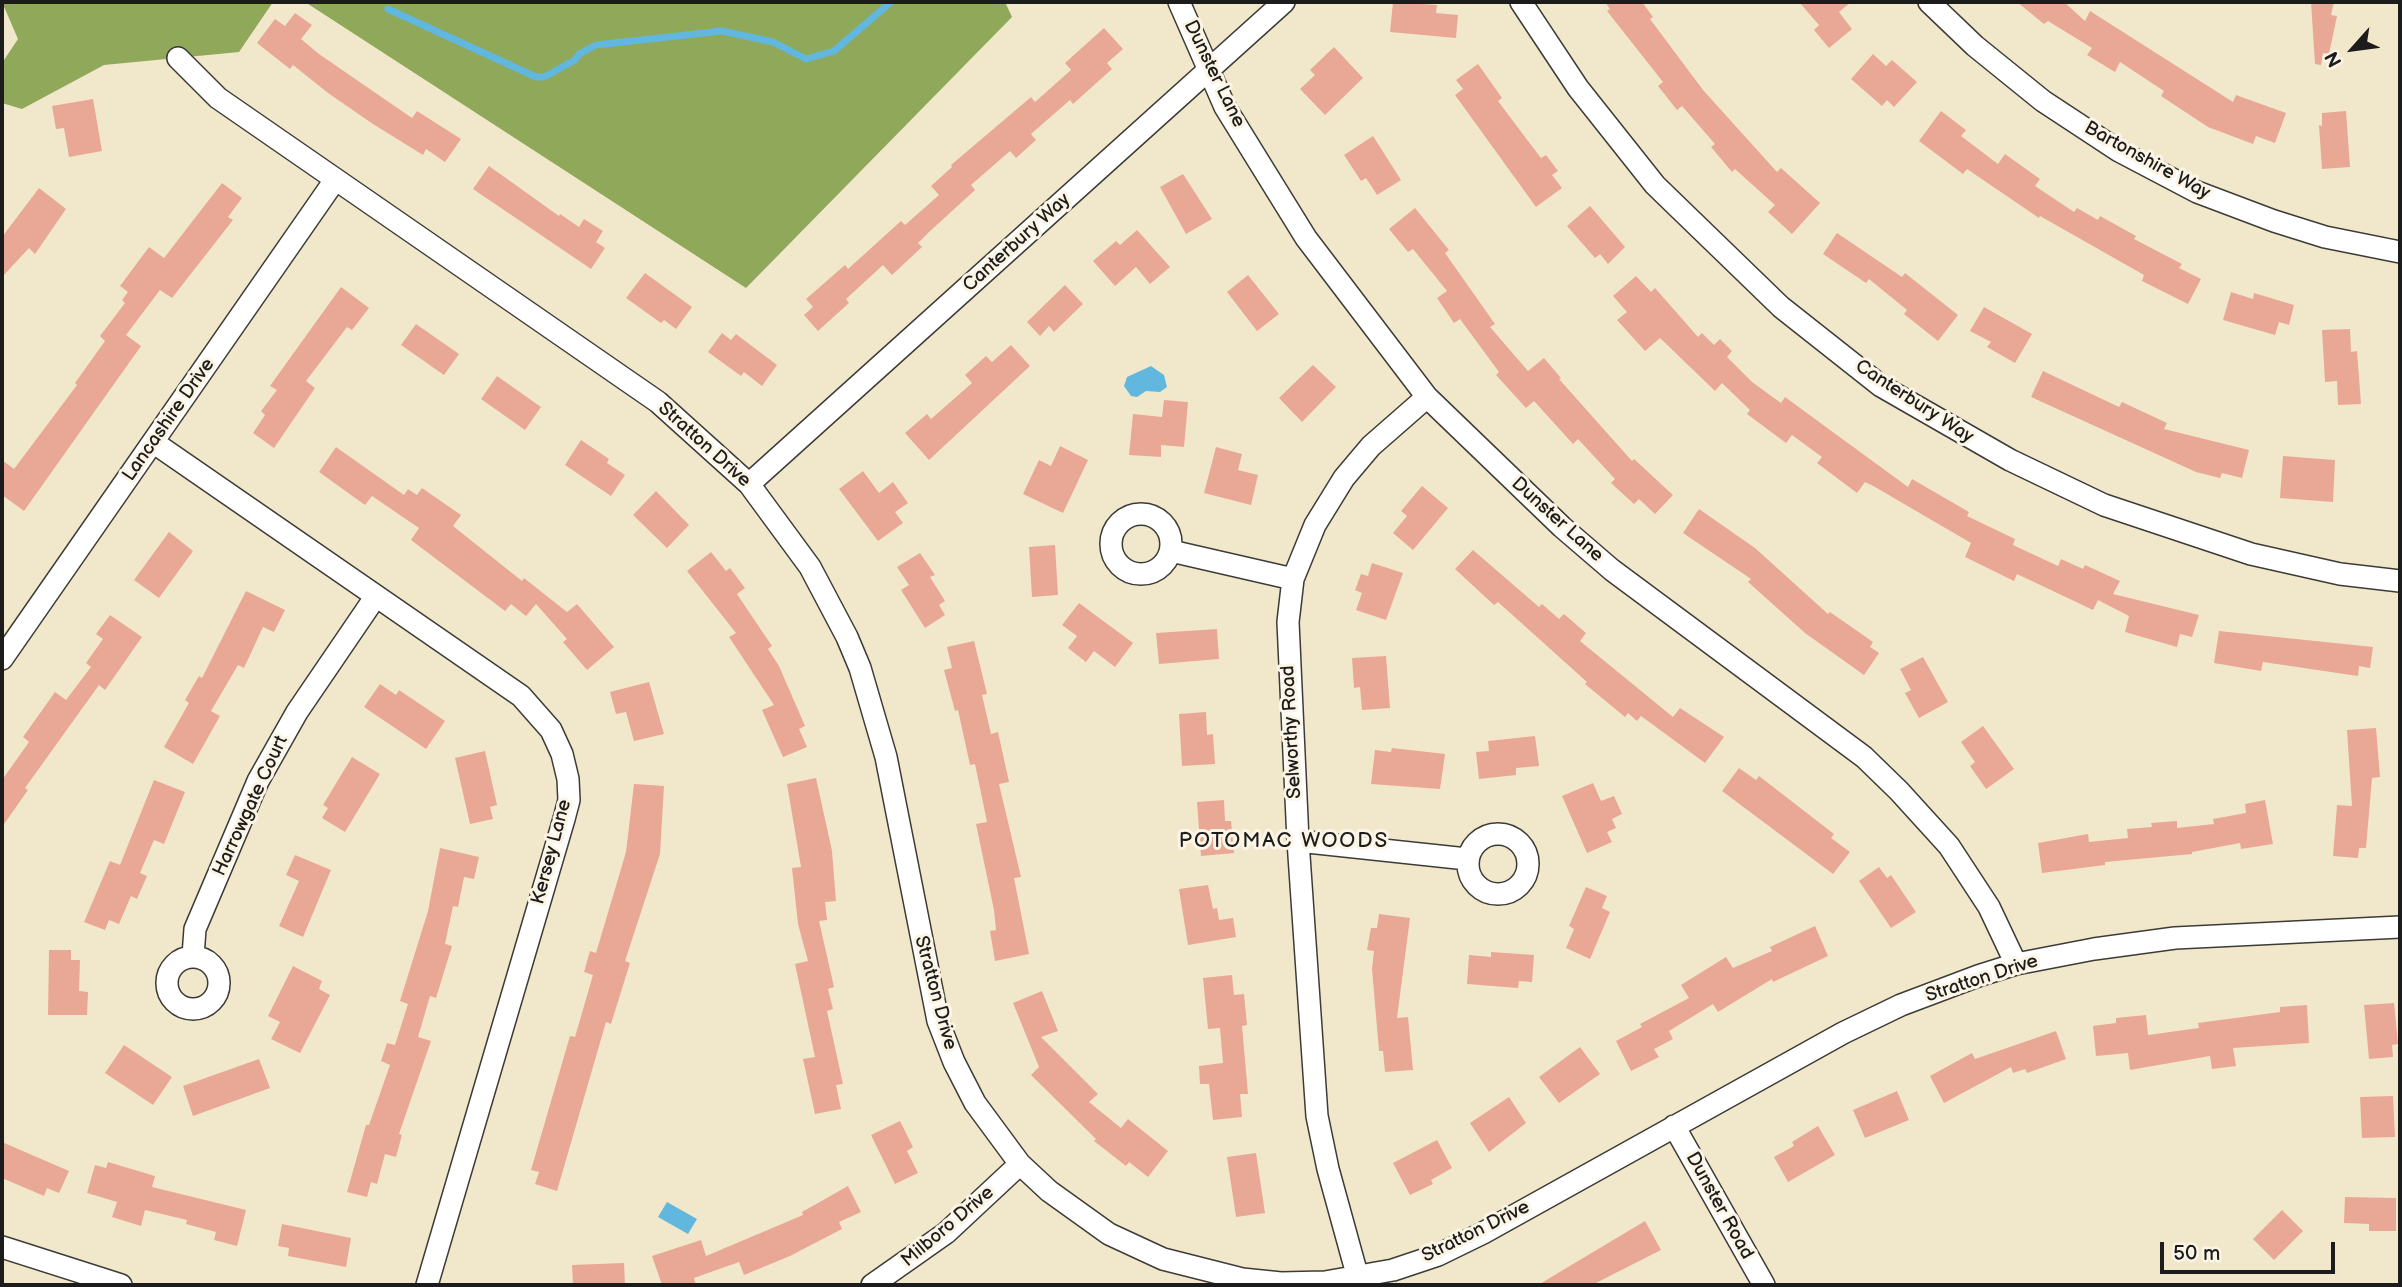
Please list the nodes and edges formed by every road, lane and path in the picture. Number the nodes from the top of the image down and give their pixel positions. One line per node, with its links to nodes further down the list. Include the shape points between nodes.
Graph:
1 (1179, 2): 6 (street, Dunster Lane)
2 (1284, 2): 6 (street, Canterbury Way)
3 (1521, 2): 14 (street, Canterbury Way, via 1578,88 1656,186 1781,307 1881,386 2010,460 2104,505 2251,554 2340,574)
4 (1929, 2): 8 (street, Bartonshire Way, via 2043,101 2119,150 2197,192 2325,237)
5 (178, 58): 7 (street, Stratton Drive, via 218,99)
6 (1210, 70): 9 (street, Dunster Lane, via 1225,107 1306,238); 11 (street, Canterbury Way)
7 (335, 180): 10 (street, Lancashire Drive); 11 (street, Stratton Drive, via 658,402)
8 (2400, 252)
9 (1427, 397): 13 (street, Selworthy Road, via 1371,446 1344,478 1315,526); 21 (street, Dunster Lane, via 1602,561 1864,757 1949,846 1989,907)
10 (153, 442): 15 (street, Kersey Lane); 16 (street, Lancashire Drive)
11 (749, 484): 23 (street, Stratton Drive, via 810,567 860,668 886,757 938,1021 975,1103)
12 (1171, 551): 13 (street)
13 (1293, 579): 17 (street, Selworthy Road, via 1288,669)
14 (2400, 581)
15 (376, 596): 20 (street, Harrowgate Court, via 297,712 258,780 195,929); 27 (street, Kersey Lane, via 521,696 551,730 568,779 564,819)
16 (2, 659)
17 (1298, 841): 18 (street); 25 (street, Selworthy Road, via 1317,1116)
18 (1467, 859)
19 (2400, 927): 21 (street, Stratton Drive, via 2175,938)
20 (193, 956)
21 (2016, 964): 22 (street, Stratton Drive, via 1901,1005)
22 (1674, 1126): 25 (street, Stratton Drive, via 1438,1255); 29 (street, Dunster Road)
23 (1020, 1164): 25 (street, Stratton Drive, via 1086,1219 1163,1259 1268,1282); 28 (street, Milboro Drive, via 946,1233)
24 (2, 1247): 26 (street)
25 (1358, 1278)
26 (121, 1285)
27 (427, 1285)
28 (872, 1285)
29 (1764, 1285)

